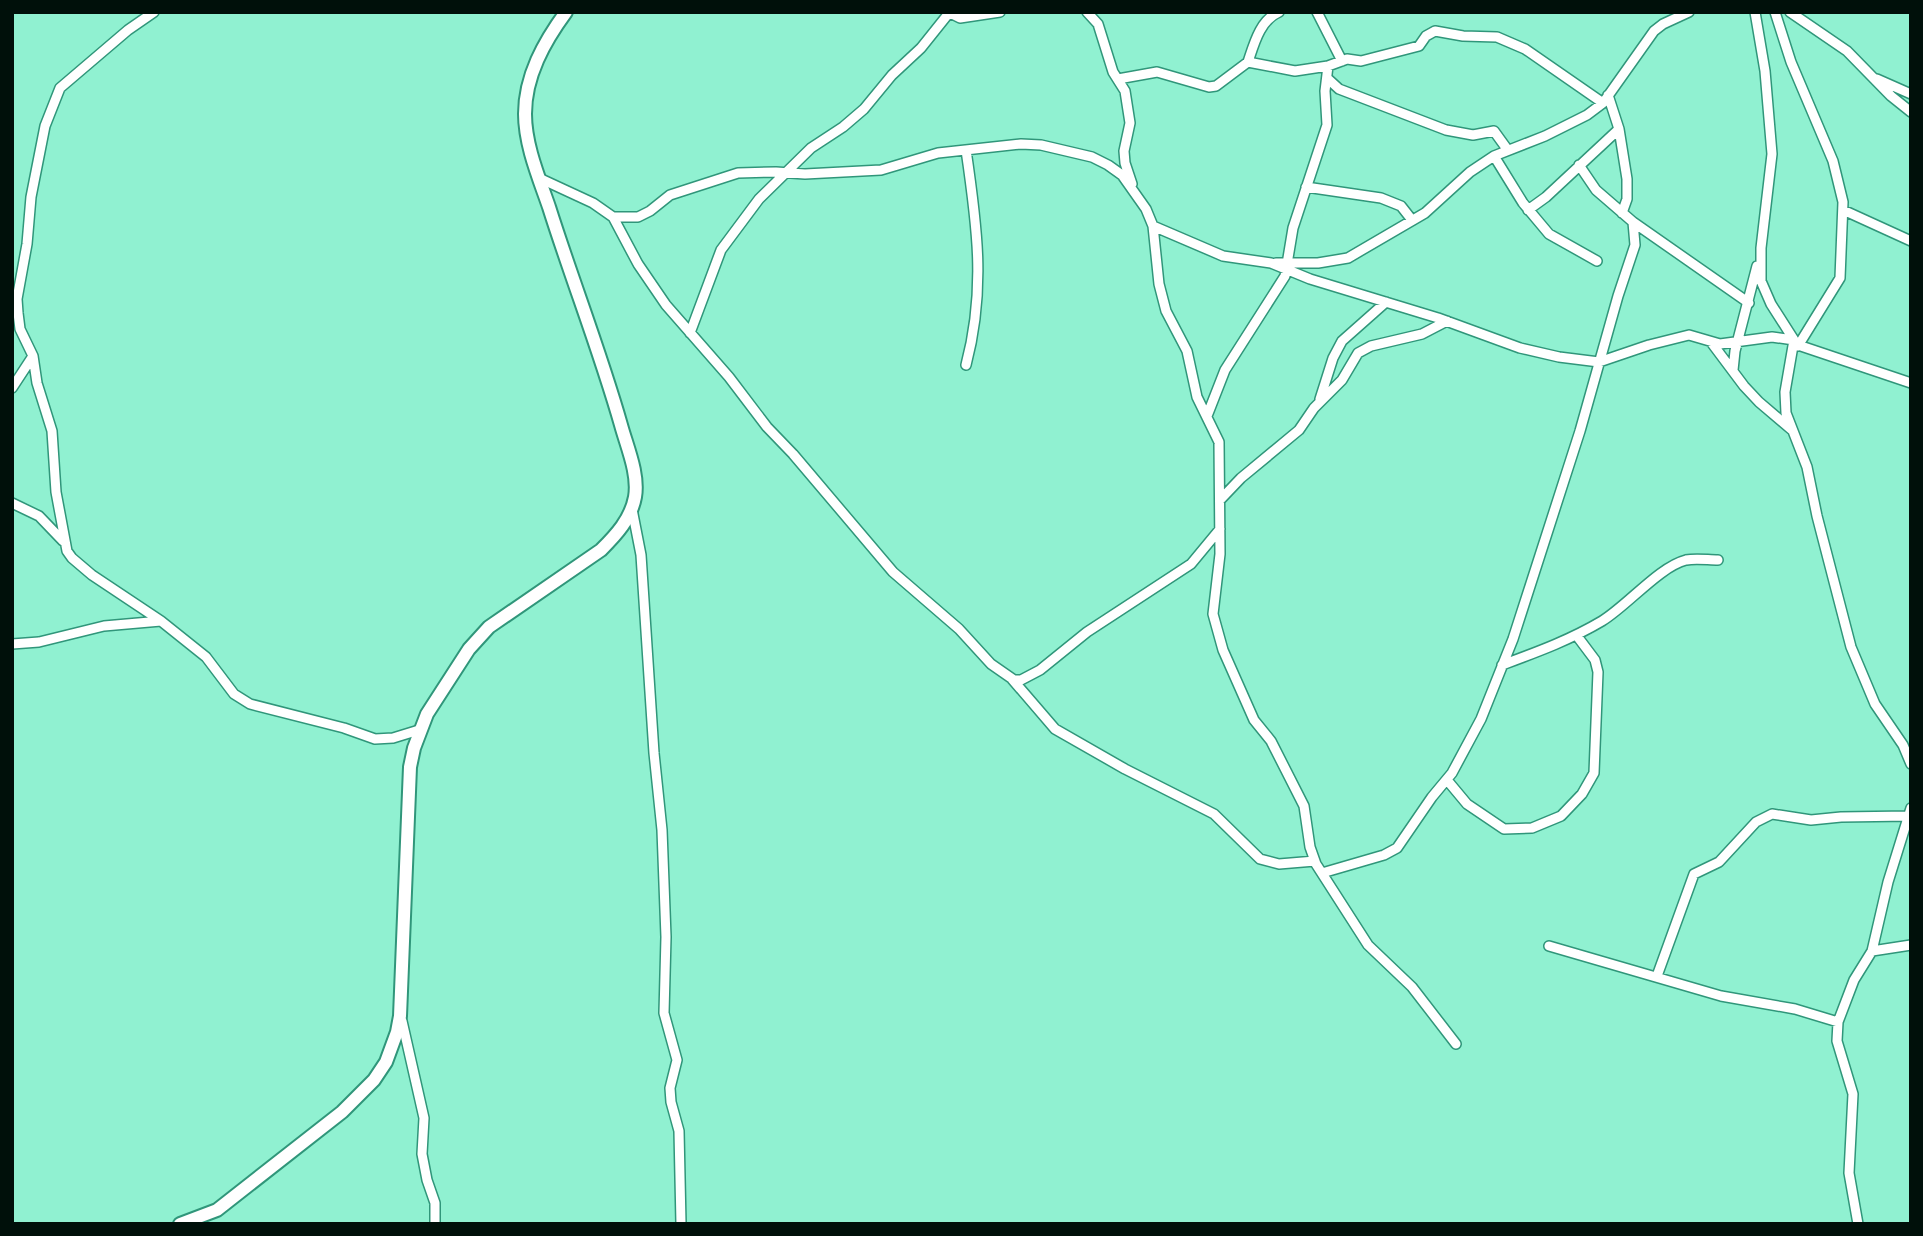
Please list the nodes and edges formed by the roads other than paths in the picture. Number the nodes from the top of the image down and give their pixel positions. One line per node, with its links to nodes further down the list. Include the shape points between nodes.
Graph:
1 (154, 12): 41 (street, via 57,93 35,171)
2 (566, 12): 27 (street, via 543,47 527,97 528,139)
3 (1000, 12): 11 (street, via 960,18)
4 (1087, 12): 17 (street, via 1098,24)
5 (1279, 12): 13 (street, via 1262,28)
6 (1317, 12): 12 (street)
7 (1689, 12): 19 (street, via 1654,31)
8 (1755, 12): 38 (street, via 1772,155)
9 (1775, 12): 31 (street, via 1833,161)
10 (1790, 12): 15 (street, via 1847,51)
11 (949, 13): 26 (street, via 864,109)
12 (1342, 61): 14 (street); 19 (street, via 1362,61 1419,46 1435,31 1497,37 1525,49)
13 (1248, 62): 14 (street, via 1295,71); 17 (street, via 1212,87 1157,72)
14 (1328, 66): 16 (street)
15 (1872, 77): 18 (street); 20 (street)
16 (1326, 78): 22 (street, via 1339,89 1446,130 1473,135 1494,131); 28 (street, via 1327,125)
17 (1118, 79): 29 (street, via 1130,119 1125,163)
18 (1911, 94)
19 (1605, 99): 21 (street); 22 (street, via 1587,116)
20 (1911, 112)
21 (1619, 129): 25 (street); 32 (street, via 1628,190)
22 (1507, 149): 24 (street)
23 (967, 150): 26 (street, via 938,153 881,170); 29 (street, via 1021,144 1066,150 1108,165); 51 (street, via 979,266 977,315)
24 (1494, 156): 30 (street); 34 (street)
25 (1579, 164): 30 (street); 32 (street, via 1596,190)
26 (786, 173): 33 (street, via 725,176 670,195 644,215); 45 (street, via 725,242)
27 (539, 178): 33 (street); 60 (street, via 630,456 635,488)
28 (1306, 187): 34 (street, via 1381,198 1401,206); 40 (street)
29 (1136, 192): 36 (street)
30 (1528, 210): 39 (street, via 1557,240)
31 (1843, 210): 37 (street); 48 (street, via 1840,278)
32 (1622, 213): 35 (street)
33 (613, 217): 45 (street, via 651,284)
34 (1412, 220): 40 (street, via 1348,258)
35 (1633, 222): 43 (street); 50 (street, via 1635,245)
36 (1153, 226): 40 (street, via 1223,256); 56 (street, via 1161,296 1187,351 1197,397)
37 (1911, 242)
38 (1761, 248): 43 (street); 48 (street, via 1763,290)
39 (1597, 261)
40 (1287, 266): 42 (street, via 1310,279); 56 (street, via 1283,281 1224,370)
41 (15, 301): 49 (street, via 20,329)
42 (1386, 302): 44 (street); 55 (street, via 1342,341)
43 (1749, 303): 46 (street)
44 (1447, 321): 50 (street, via 1520,348); 55 (street, via 1422,334 1363,349 1342,380)
45 (690, 333): 68 (street, via 893,572)
46 (1738, 341): 47 (street); 48 (street, via 1772,337); 52 (street)
47 (1711, 342): 50 (street, via 1687,335); 52 (street)
48 (1795, 343): 53 (street); 57 (street, via 1784,403)
49 (33, 356): 54 (street); 62 (street, via 52,431)
50 (1599, 362): 67 (street)
51 (966, 365)
52 (1733, 370): 57 (street, via 1759,402)
53 (1911, 383)
54 (12, 388)
55 (1318, 402): 58 (street, via 1290,440)
56 (1207, 416): 58 (street, via 1219,442)
57 (1793, 430): 70 (street, via 1807,467 1851,647 1875,704)
58 (1220, 500): 61 (street)
59 (12, 503): 62 (street, via 39,516)
60 (632, 509): 69 (street, via 616,536 601,550 489,627 451,673); 84 (street, via 642,555 662,830 664,1013 677,1060 670,1088 678,1131)
61 (1220, 529): 68 (street, via 1191,564 1087,632 1040,670 1021,680); 73 (street, via 1213,614 1216,631 1244,701 1271,741 1304,806)
62 (64, 543): 64 (street, via 78,564)
63 (1718, 561): 65 (street, via 1682,562)
64 (161, 621): 66 (street, via 104,626); 69 (street, via 206,657 234,694 250,704 375,739)
65 (1577, 636): 67 (street); 71 (street, via 1598,672 1595,766 1582,794 1561,816 1509,831 1467,804)
66 (12, 644)
67 (1502, 665): 71 (street, via 1481,719)
68 (1012, 679): 73 (street, via 1055,729 1214,814 1260,859 1279,864)
69 (419, 730): 79 (street, via 410,767)
70 (1911, 764)
71 (1447, 780): 74 (street, via 1397,848)
72 (1910, 812): 77 (street); 78 (street, via 1811,820 1772,814 1761,818 1719,862 1694,874)
73 (1315, 861): 74 (street)
74 (1322, 873): 81 (street, via 1368,946 1412,987)
75 (1911, 945): 77 (street)
76 (1549, 946): 78 (street)
77 (1872, 951): 80 (street, via 1854,980)
78 (1657, 975): 80 (street, via 1721,996 1787,1007)
79 (400, 1016): 82 (street, via 386,1062 342,1112 217,1210); 83 (street, via 424,1118 422,1154 435,1203)
80 (1838, 1022): 85 (street, via 1837,1041 1853,1094 1849,1173)
81 (1456, 1044)
82 (180, 1224)
83 (435, 1224)
84 (681, 1224)
85 (1858, 1224)

